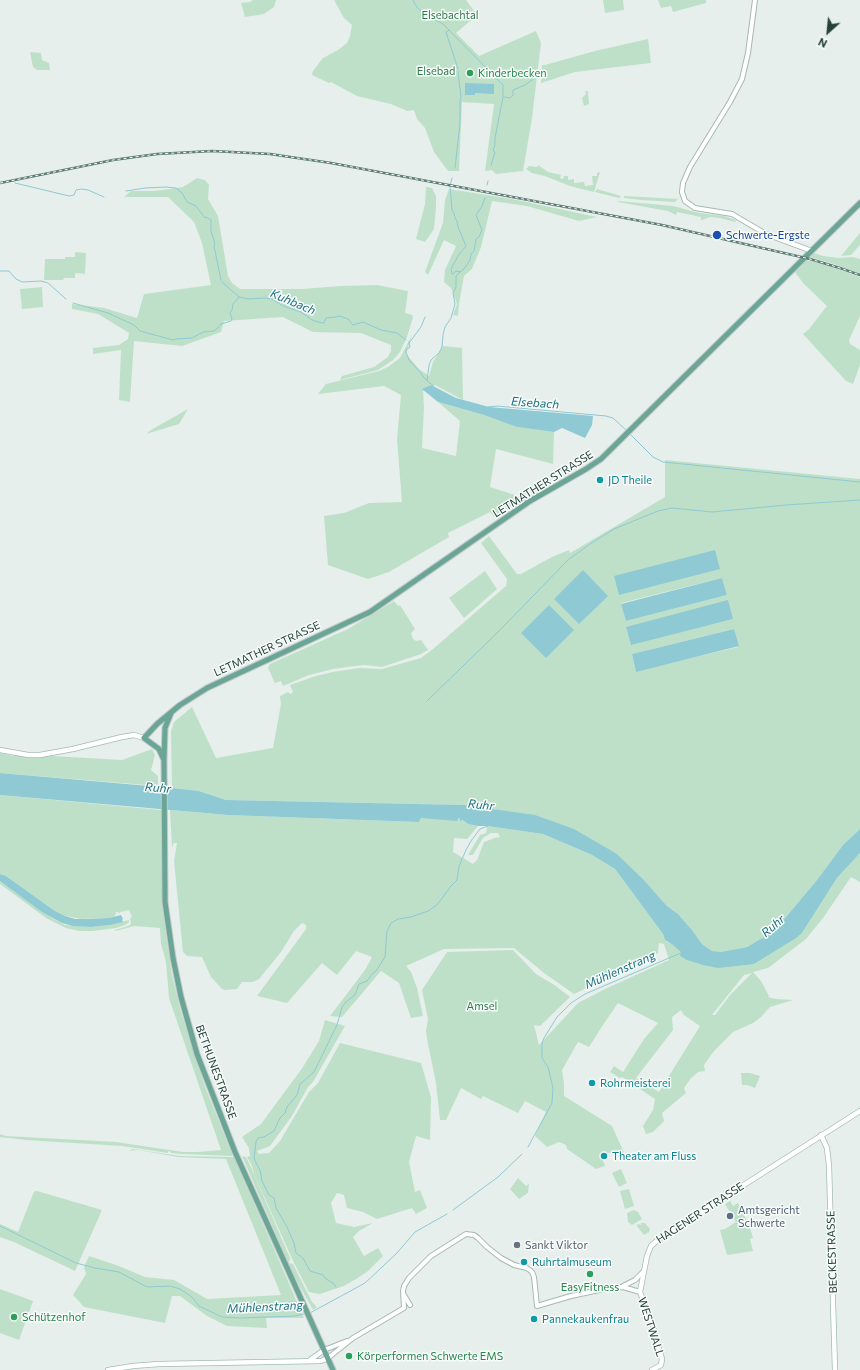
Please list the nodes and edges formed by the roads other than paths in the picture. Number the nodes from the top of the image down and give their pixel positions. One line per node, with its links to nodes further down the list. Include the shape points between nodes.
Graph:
1 (755, 0): 3 (street, via 742,79 690,167 682,192 687,203 695,208 732,214 766,234)
2 (860, 203): 3 (main road, LETMATHER STRASSE)
3 (812, 251): 4 (main road, LETMATHER STRASSE, via 601,459 530,502 370,612 207,688)
4 (171, 712): 5 (main road, LETMATHER STRASSE); 7 (main road, BETHUNESTRASSE, via 165,728)
5 (144, 738): 6 (main road, via 134,735 122,736 40,755); 7 (main road, via 159,749)
6 (0, 750)
7 (164, 760): 16 (main road, BETHUNESTRASSE, via 165,902 181,997 197,1054 235,1152)
8 (860, 1111): 9 (main road, HAGENER STRASSE)
9 (821, 1135): 10 (main road, HAGENER STRASSE, via 654,1243 648,1250); 22 (main road, BECKESTRASSE, via 827,1148 829,1166)
10 (643, 1272): 11 (street); 12 (main road, HAGENER STRASSE)
11 (623, 1287): 12 (street); 13 (street, via 595,1291 536,1306 532,1272 501,1258 474,1235 466,1234 423,1262 406,1282)
12 (640, 1292): 21 (main road, WESTWALL, via 652,1323 662,1362)
13 (403, 1293): 14 (street); 15 (street, via 404,1308)
14 (410, 1305)
15 (353, 1338): 16 (street); 17 (street)
16 (324, 1350): 17 (main road, BETHUNESTRASSE); 18 (main road)
17 (328, 1358): 18 (main road, via 321,1361); 20 (main road, BETHUNESTRASSE)
18 (310, 1360): 19 (main road, via 159,1364)
19 (108, 1370)
20 (333, 1370)
21 (652, 1370)
22 (836, 1370)

